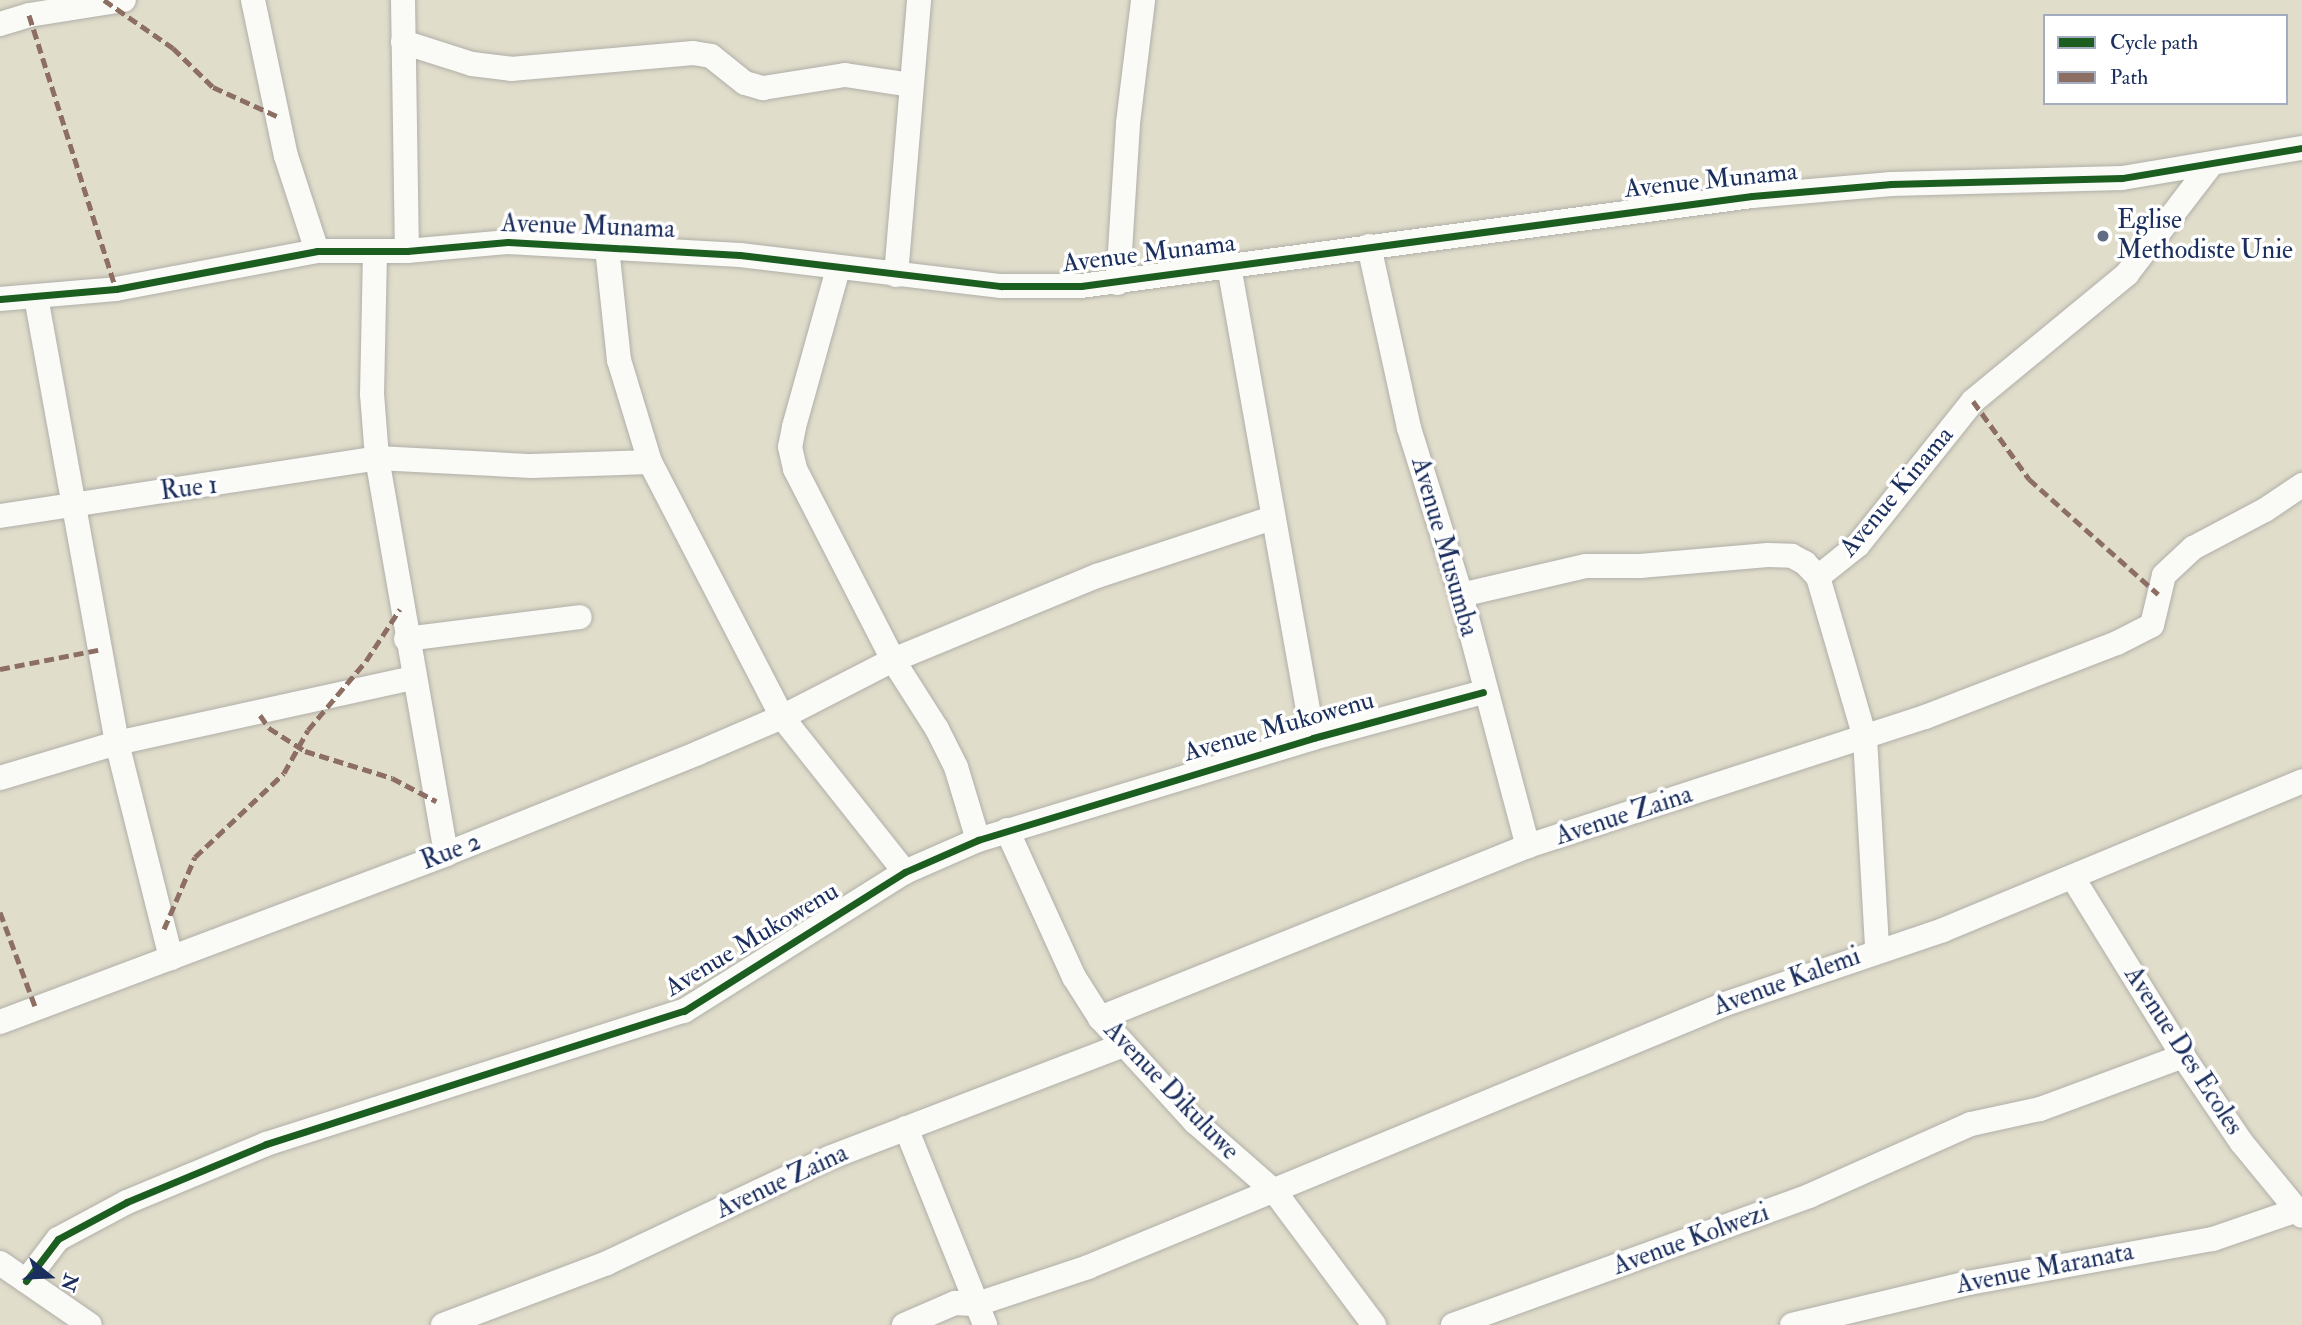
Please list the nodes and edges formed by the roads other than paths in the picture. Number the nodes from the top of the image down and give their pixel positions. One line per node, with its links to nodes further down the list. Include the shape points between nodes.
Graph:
1 (124, 0): 6 (street)
2 (253, 0): 13 (street, via 286,156)
3 (402, 0): 7 (street)
4 (919, 0): 8 (street)
5 (1143, 0): 19 (street, via 1128,123)
6 (0, 24)
7 (403, 42): 8 (street, via 472,64 511,69 693,53 710,56 745,83 763,88 845,75); 14 (street)
8 (911, 85): 18 (street)
9 (2302, 148): 10 (street, Avenue Munama)
10 (2209, 167): 11 (street, Avenue Munama, via 2122,178 1892,184 1752,196); 28 (street, Avenue Kinama, via 2127,274 1973,401 1858,545)
11 (1369, 246): 16 (street, Avenue Munama); 29 (street, Avenue Musumba, via 1409,428)
12 (607, 248): 14 (street, Avenue Munama, via 508,242); 17 (street, Avenue Munama, via 740,255); 23 (street, via 619,360)
13 (317, 251): 15 (street, Avenue Munama); 20 (street, Avenue Munama, via 116,289)
14 (407, 251): 15 (street, Avenue Munama)
15 (375, 252): 22 (street, via 372,394)
16 (1229, 266): 19 (street, Avenue Munama); 27 (street)
17 (838, 268): 18 (street, Avenue Munama); 32 (street, via 790,447 795,469 838,559)
18 (896, 275): 19 (street, Avenue Munama, via 1001,286)
19 (1118, 283)
20 (36, 297): 21 (street, Avenue Munama); 25 (street)
21 (0, 299)
22 (377, 458): 23 (street, Rue 1, via 532,466); 25 (street, Rue 1, via 242,482); 31 (street)
23 (650, 462): 35 (street)
24 (2302, 485): 37 (street, Avenue Zaina, via 2193,548 2164,575 2152,625 2117,643)
25 (72, 504): 26 (street, Rue 1); 38 (street)
26 (0, 516)
27 (1272, 518): 32 (street, Rue 2, via 1097,576); 36 (street)
28 (1818, 578): 29 (street, via 1792,556 1768,555 1586,566); 37 (street, Avenue Kinama)
29 (1461, 595): 34 (street, Avenue Musumba)
30 (580, 617): 31 (street)
31 (406, 639): 33 (street)
32 (893, 660): 35 (street, Rue 2); 42 (street, via 951,757)
33 (413, 678): 38 (street); 44 (street)
34 (1483, 692): 36 (street, Avenue Mukowenu); 43 (street, Avenue Musumba)
35 (782, 717): 44 (street, Rue 2); 45 (street)
36 (1313, 738): 41 (street, Avenue Mukowenu)
37 (1865, 738): 43 (street, Avenue Zaina); 47 (street, Avenue Kinama)
38 (117, 743): 39 (street); 48 (street)
39 (0, 778)
40 (2302, 781): 46 (street, Avenue Kalemi, via 2149,842)
41 (1007, 830): 42 (street, Avenue Mukowenu); 49 (street, Avenue Dikuluwe, via 1074,977)
42 (978, 841): 45 (street, Avenue Mukowenu)
43 (1528, 846): 49 (street, Avenue Zaina)
44 (446, 854): 48 (street, Rue 2)
45 (905, 872): 57 (street, Avenue Mukowenu, via 684,1011 265,1144 127,1202 58,1239)
46 (2073, 878): 47 (street, Avenue Kalemi, via 1943,930); 52 (street, Avenue Des Ecoles)
47 (1877, 949): 54 (street, Avenue Kalemi, via 1725,1004)
48 (171, 958): 50 (street, Rue 2)
49 (1100, 1018): 51 (street, Avenue Dikuluwe)
50 (0, 1022)
51 (1124, 1045): 53 (street, Avenue Zaina); 54 (street, Avenue Dikuluwe, via 1195,1122)
52 (2183, 1055): 55 (street, Avenue Des Ecoles, via 2242,1143); 63 (street, Avenue Kolwezi, via 2040,1109 1971,1124 1809,1196)
53 (906, 1128): 58 (street); 61 (street, Avenue Zaina, via 829,1158 607,1263)
54 (1275, 1192): 58 (street, Avenue Kalemi); 59 (street, Avenue Dikuluwe)
55 (2300, 1213): 64 (street, Avenue Maranata, via 2213,1239 1968,1283)
56 (0, 1263): 57 (street)
57 (26, 1281): 60 (street)
58 (981, 1314): 62 (street, Avenue Kalemi, via 955,1303)
59 (1368, 1323)
60 (90, 1325)
61 (443, 1325)
62 (904, 1325)
63 (1453, 1325)
64 (1792, 1325)

